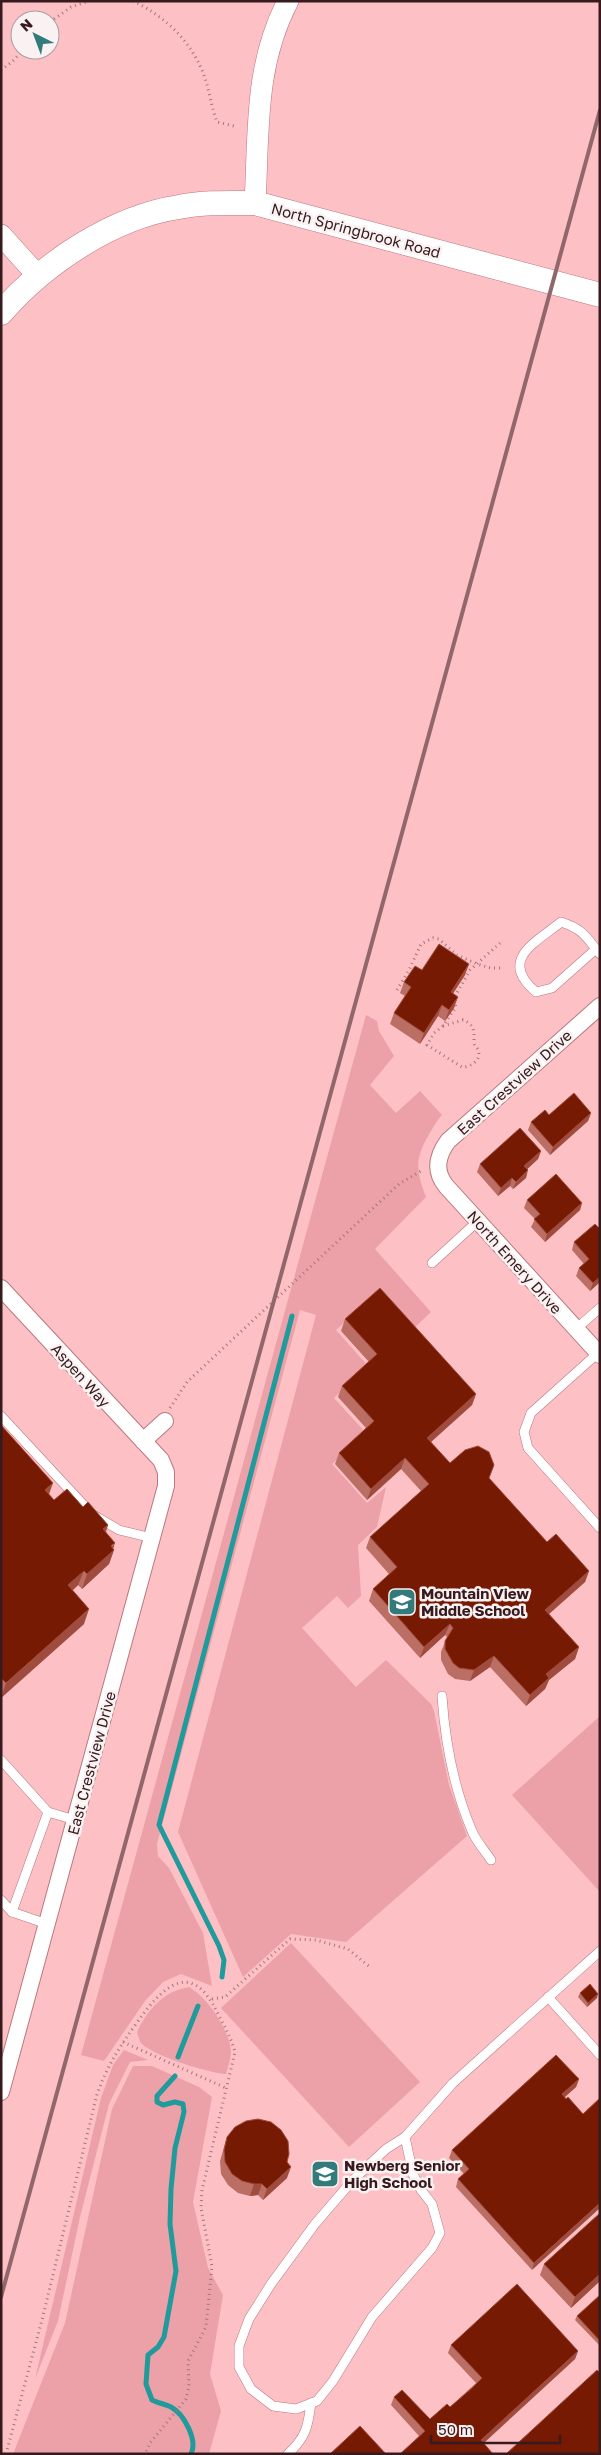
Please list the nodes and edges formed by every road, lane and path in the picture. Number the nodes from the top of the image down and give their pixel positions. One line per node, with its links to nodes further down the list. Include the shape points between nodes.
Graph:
1 (89, 1): 4 (path)
2 (133, 1): 7 (path, via 156,12 172,26 202,70 217,122)
3 (288, 1): 8 (street, North Springbrook Road, via 268,47 262,76)
4 (60, 15)
5 (14, 60): 6 (path)
6 (1, 70)
7 (234, 126)
8 (255, 203): 10 (main road, via 177,207 135,219 65,254); 11 (main road, North Springbrook Road)
9 (1, 235): 10 (street)
10 (38, 276): 12 (main road)
11 (600, 295)
12 (1, 313)
13 (500, 943): 15 (path)
14 (598, 951): 14 (lane, via 577,927 561,922 522,954 519,968 523,981 536,992 552,988)
15 (477, 964): 16 (path); 17 (path, via 457,955 439,939 426,941 418,949); 19 (path, via 454,998 456,1006)
16 (504, 968)
17 (396, 990)
18 (600, 1006): 20 (street, East Crestview Drive, via 448,1141)
19 (443, 1026): 19 (path, via 427,1045 462,1067 473,1065 479,1051 474,1043 476,1033 473,1027 463,1020)
20 (438, 1164): 22 (street, North Emery Drive, via 442,1181)
21 (421, 1171): 29 (path, via 398,1184 187,1382 173,1401)
22 (478, 1220): 23 (lane); 26 (street, North Emery Drive)
23 (432, 1263)
24 (1, 1288): 30 (street, Aspen Way)
25 (600, 1308): 26 (lane)
26 (576, 1329): 27 (street, North Emery Drive)
27 (599, 1354): 31 (lane, via 531,1413 524,1432 528,1448)
28 (1, 1416): 32 (lane, via 92,1514 119,1530)
29 (165, 1421): 30 (street)
30 (143, 1441): 32 (street, East Crestview Drive, via 161,1460 166,1472 166,1486)
31 (600, 1528)
32 (152, 1538): 36 (street, East Crestview Drive)
33 (442, 1696): 37 (lane, via 456,1785 472,1831)
34 (1, 1760): 35 (lane)
35 (48, 1812): 36 (lane); 39 (lane)
36 (75, 1820): 40 (street, East Crestview Drive)
37 (491, 1860)
38 (1, 1900): 39 (lane)
39 (12, 1912): 40 (lane)
40 (47, 1924): 46 (street, East Crestview Drive)
41 (600, 1950): 43 (lane)
42 (371, 1968): 44 (path, via 348,1948 316,1940 290,1939 225,1997)
43 (548, 1997): 47 (lane); 50 (lane, via 453,2083)
44 (212, 1999): 45 (path, via 200,1987 186,1982 175,1983 150,2004); 48 (path, via 235,2052)
45 (123, 2042): 48 (path); 52 (path, via 109,2062 97,2094)
46 (7, 2051): 49 (street, East Crestview Drive)
47 (600, 2055)
48 (226, 2088): 53 (path, via 202,2190 201,2208 212,2266 206,2327 188,2361 189,2386 183,2406 168,2420)
49 (1, 2092)
50 (405, 2137): 51 (lane, via 413,2174 420,2190 432,2204 440,2233 432,2248 372,2317 333,2381 317,2401); 51 (lane, via 386,2149 352,2181 315,2224 271,2284 249,2320 239,2346 239,2367 251,2389 273,2406 296,2409)
51 (311, 2403): 54 (lane, via 307,2430)
52 (6, 2454)
53 (145, 2454)
54 (288, 2454)

